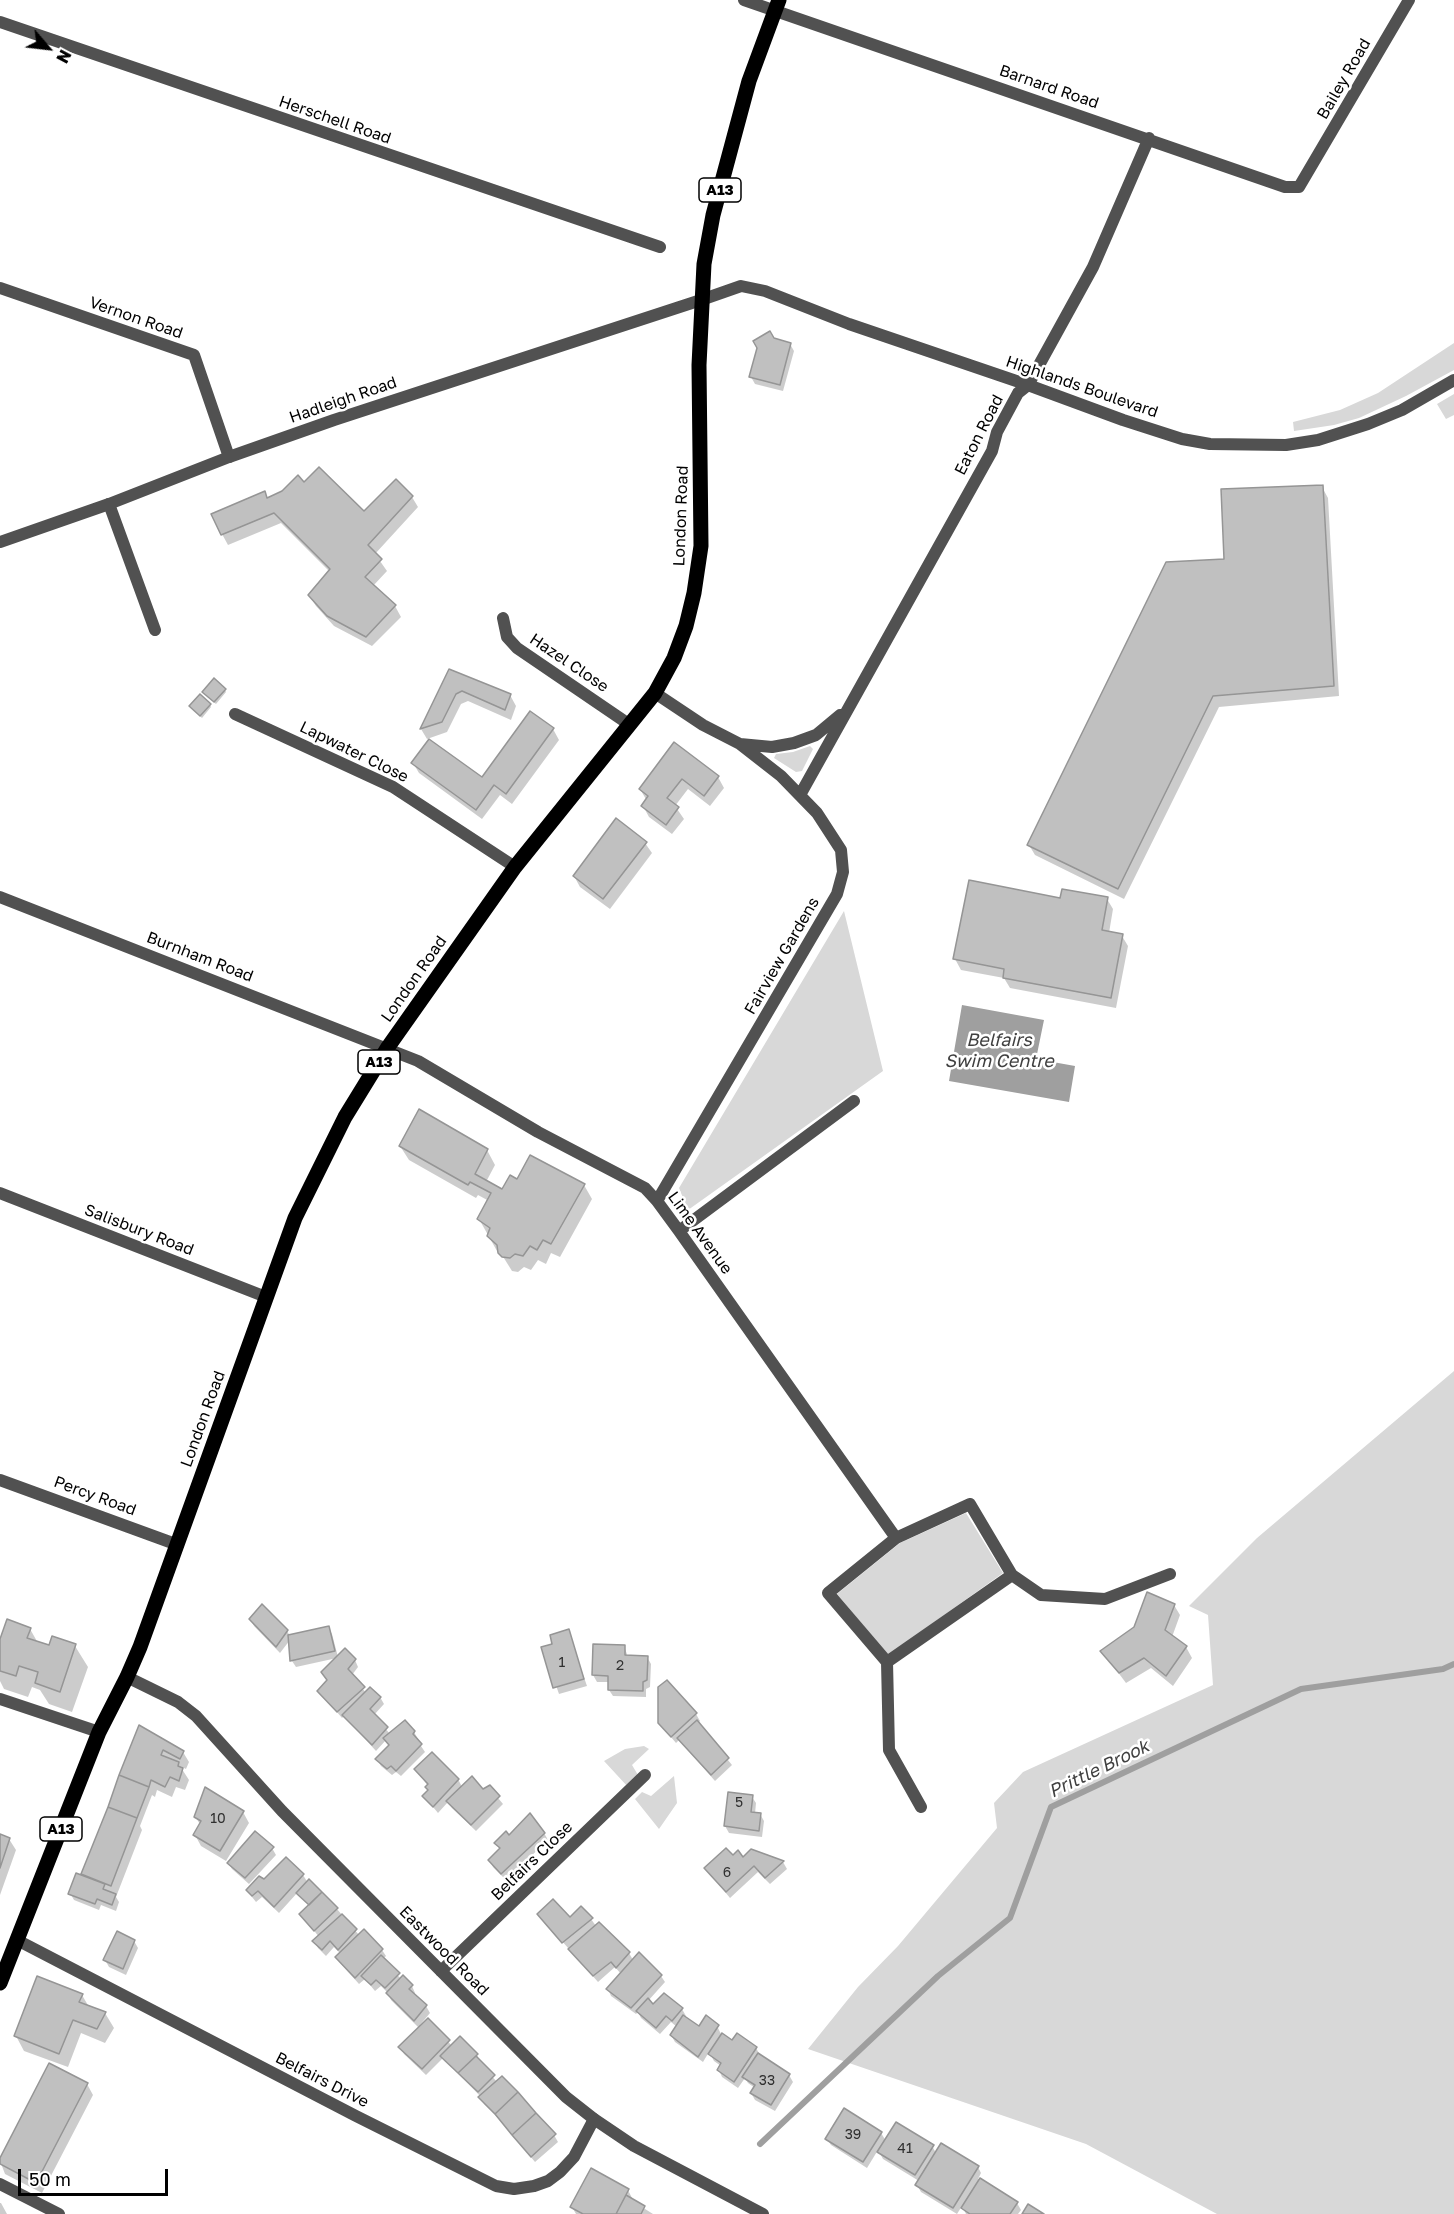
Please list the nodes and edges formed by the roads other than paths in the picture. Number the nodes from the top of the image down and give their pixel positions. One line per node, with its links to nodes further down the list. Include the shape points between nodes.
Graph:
1 (744, 0): 3 (street, Barnard Road)
2 (1409, 0): 6 (street, Bailey Road)
3 (777, 5): 5 (street, Barnard Road); 9 (main road, London Road / A13, via 750,81 714,215)
4 (0, 22): 7 (street, Herschell Road)
5 (1149, 138): 6 (street, Barnard Road, via 1285,187 1299,187); 11 (street, Eaton Road, via 1093,267)
6 (1307, 174)
7 (660, 248)
8 (0, 288): 12 (street, Vernon Road, via 194,355)
9 (701, 300): 11 (street, Highlands Boulevard, via 741,286 765,291); 12 (street, Hadleigh Road); 17 (main road, London Road / A13, via 701,546 686,626)
10 (1454, 380): 11 (street, Highlands Boulevard, via 1402,410 1345,432 1286,445 1256,446 1182,439)
11 (1028, 385): 18 (street, Eaton Road, via 1018,393 997,432 992,451)
12 (229, 457): 13 (street, Hadleigh Road)
13 (109, 504): 14 (street, Hadleigh Road); 16 (street)
14 (0, 542)
15 (503, 618): 20 (street, Hazel Close, via 507,637 517,648)
16 (155, 630)
17 (655, 693): 20 (main road, London Road / A13); 21 (street, Eaton Road)
18 (845, 711): 21 (street, Eaton Road, via 816,735 794,743 772,747); 22 (street, Eaton Road)
19 (235, 714): 23 (street, Lapwater Close, via 393,787)
20 (630, 725): 23 (main road, London Road / A13)
21 (740, 744): 22 (street, Fairview Gardens)
22 (800, 795): 28 (street, Fairview Gardens, via 841,850 843,872 837,894)
23 (515, 867): 25 (main road, London Road / A13)
24 (0, 897): 25 (street, Burnham Road)
25 (388, 1047): 28 (street, Lime Avenue, via 645,1188); 30 (main road, London Road / A13, via 345,1117 295,1218)
26 (854, 1101): 29 (street)
27 (0, 1193): 30 (street, Salisbury Road)
28 (657, 1201): 29 (street, Lime Avenue)
29 (679, 1231): 32 (street, Lime Avenue)
30 (266, 1297): 33 (main road, London Road / A13)
31 (0, 1480): 33 (street, Percy Road)
32 (896, 1538): 35 (street, via 969,1504); 36 (street, via 828,1593)
33 (178, 1545): 37 (main road, London Road / A13)
34 (1170, 1574): 35 (street, via 1105,1599 1041,1595)
35 (1012, 1575): 36 (street)
36 (887, 1662): 41 (street, via 889,1750)
37 (128, 1677): 39 (main road, London Road / A13); 43 (street, Eastwood Road, via 178,1702 196,1716 282,1811)
38 (0, 1699): 39 (street)
39 (99, 1732): 42 (main road, London Road / A13)
40 (645, 1775): 43 (street, Belfairs Close)
41 (921, 1807)
42 (17, 1940): 44 (main road, London Road / A13); 45 (street, Belfairs Drive, via 496,2186 514,2188 548,2181 573,2157)
43 (441, 1971): 45 (street, Eastwood Road, via 566,2097)
44 (0, 1983)
45 (594, 2119): 48 (street, Eastwood Road, via 660,2161)
46 (0, 2184): 47 (street)
47 (59, 2214)
48 (763, 2214)

